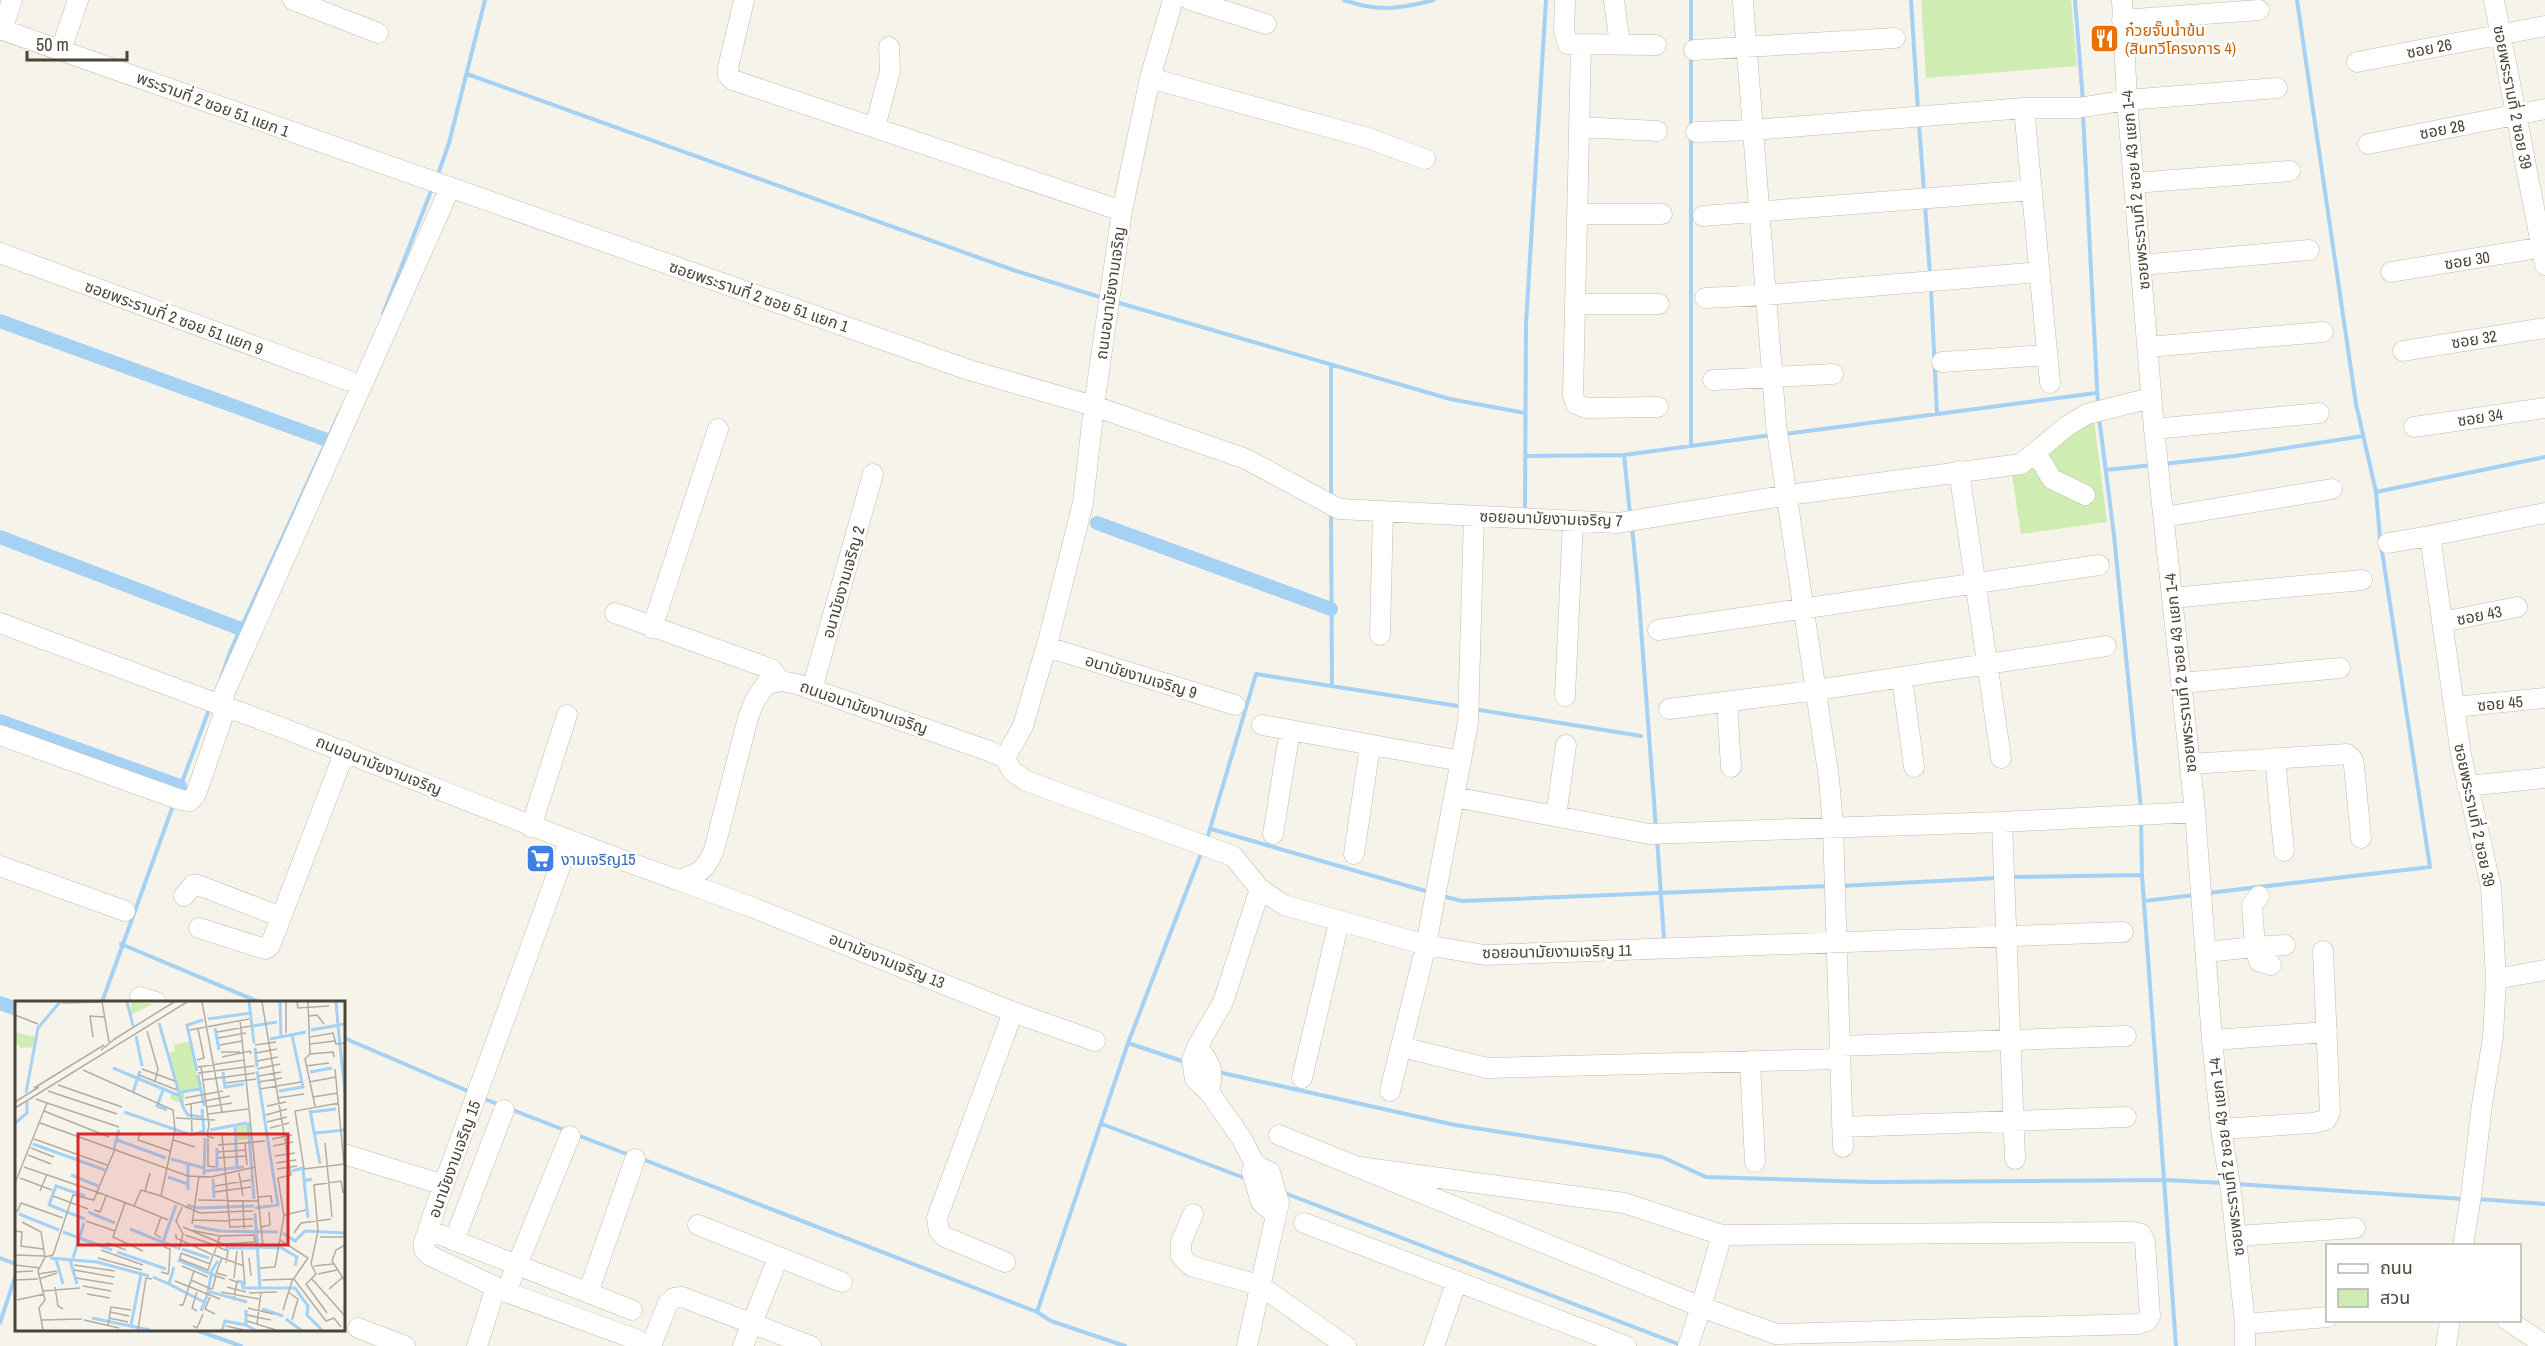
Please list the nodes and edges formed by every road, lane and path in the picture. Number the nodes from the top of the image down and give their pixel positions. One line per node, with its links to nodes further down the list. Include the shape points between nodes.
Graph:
1 (12, 0): 17 (street)
2 (78, 0): 26 (street)
3 (293, 0): 18 (street)
4 (744, 0): 35 (street, via 728,68 733,80)
5 (1173, 0): 29 (street, ถนนอนามัยงามเจริญ)
6 (1190, 0): 15 (street)
7 (1565, 0): 21 (street, via 1568,44)
8 (1614, 0): 22 (street)
9 (2122, 0): 14 (street, ซอยพระรามที่ 2 ซอย 43 แยก 1-4)
10 (2494, 0): 19 (street, ซอยพระรามที่ 2 ซอย 39)
11 (1743, 2): 25 (street)
12 (2221, 6): 13 (street); 14 (street)
13 (2259, 10)
14 (2122, 20): 31 (street, ซอยพระรามที่ 2 ซอย 43 แยก 1-4)
15 (1266, 24)
16 (2545, 26): 19 (street, ซอย 26)
17 (1, 29): 26 (street, พระรามที่ 2 ซอย 51 แยก 1)
18 (378, 33)
19 (2501, 35): 28 (street, ซอย 26); 34 (street, ซอยพระรามที่ 2 ซอย 39)
20 (1894, 38): 25 (street)
21 (1581, 45): 22 (street); 36 (street)
22 (1620, 45): 23 (street)
23 (1656, 45)
24 (889, 47): 35 (street, via 890,71)
25 (1748, 47): 27 (street); 37 (street)
26 (61, 50): 44 (street, พระรามที่ 2 ซอย 51 แยก 1)
27 (1694, 50)
28 (2357, 62)
29 (1150, 78): 41 (street, via 1368,138); 46 (street, ถนนอนามัยงามเจริญ)
30 (2277, 88): 31 (street)
31 (2127, 100): 32 (street, via 2087,107); 43 (street, ซอยพระรามที่ 2 ซอย 43 แยก 1-4)
32 (2024, 108): 37 (street); 45 (street)
33 (2545, 109): 34 (street, ซอย 28)
34 (2516, 115): 40 (street, ซอย 28); 52 (street, ซอยพระรามที่ 2 ซอย 39)
35 (875, 127): 46 (street)
36 (1579, 127): 38 (street); 48 (street)
37 (1753, 130): 39 (street); 47 (street)
38 (1657, 131)
39 (1696, 132)
40 (2368, 144)
41 (1425, 159)
42 (2290, 171): 43 (street)
43 (2134, 183): 54 (street, ซอยพระรามที่ 2 ซอย 43 แยก 1-4)
44 (440, 184): 73 (street, ซอยพระรามที่ 2 ซอย 51 แยก 1, via 969,370); 120 (street, via 223,696)
45 (2032, 190): 47 (street); 55 (street)
46 (1122, 210): 73 (street, ถนนอนามัยงามเจริญ)
47 (1760, 213): 50 (street); 57 (street)
48 (1578, 214): 49 (street); 59 (street)
49 (1662, 214)
50 (1703, 216)
51 (2309, 250): 54 (street)
52 (2544, 253): 56 (street, ซอย 30)
53 (0, 254): 69 (street, ซอยพระรามที่ 2 ซอย 51 แยก 9)
54 (2141, 265): 63 (street, ซอยพระรามที่ 2 ซอย 43 แยก 1-4)
55 (2040, 272): 57 (street); 65 (street)
56 (2391, 272)
57 (1766, 295): 58 (street); 68 (street)
58 (1705, 298)
59 (1576, 304): 60 (street); 74 (street, via 1576,404 1586,408)
60 (1659, 304)
61 (2545, 328): 64 (street, ซอย 32)
62 (2323, 332): 63 (street)
63 (2147, 347): 72 (street, ซอยพระรามที่ 2 ซอย 43 แยก 1-4)
64 (2403, 351)
65 (2047, 355): 66 (street); 71 (street)
66 (1942, 362)
67 (1833, 375): 68 (street)
68 (1772, 377): 70 (street); 84 (street)
69 (347, 380)
70 (1713, 380)
71 (2050, 383)
72 (2151, 398): 79 (street, ซอยพระรามที่ 2 ซอย 43 แยก 1-4); 80 (street, ซอยอนามัยงามเจริญ 7, via 2087,414)
73 (1094, 406): 86 (street, ซอยอนามัยงามเจริญ 7, via 1246,459 1339,509); 106 (street, ถนนอนามัยงามเจริญ, via 1083,503)
74 (1658, 407)
75 (2545, 408): 77 (street, ซอย 34)
76 (2319, 413): 79 (street)
77 (2414, 427)
78 (718, 429): 102 (street)
79 (2154, 429): 89 (street, ซอยพระรามที่ 2 ซอย 43 แยก 1-4)
80 (2036, 453): 81 (street, ซอยอนามัยงามเจริญ 7, via 2021,464); 85 (street, via 2052,479)
81 (1959, 471): 84 (street, ซอยอนามัยงามเจริญ 7); 95 (street)
82 (873, 474): 112 (street, อนามัยงามเจริญ 2)
83 (2332, 489): 89 (street)
84 (1788, 495): 90 (street, ซอยอนามัยงามเจริญ 7, via 1625,521); 98 (street)
85 (2085, 495)
86 (1383, 511): 88 (street, ซอยอนามัยงามเจริญ 7); 104 (street)
87 (2545, 513): 91 (street)
88 (1474, 516): 90 (street, ซอยอนามัยงามเจริญ 7); 131 (street, via 1468,723)
89 (2164, 517): 96 (street, ซอยพระรามที่ 2 ซอย 43 แยก 1-4)
90 (1573, 520): 114 (street)
91 (2430, 536): 92 (street); 100 (street, ซอยพระรามที่ 2 ซอย 39)
92 (2388, 543)
93 (2099, 566): 95 (street)
94 (2362, 580): 96 (street)
95 (1975, 584): 98 (street); 107 (street)
96 (2172, 598): 111 (street, ซอยพระรามที่ 2 ซอย 43 แยก 1-4)
97 (2517, 607): 100 (street, ซอย 43)
98 (1804, 608): 103 (street); 113 (street)
99 (615, 613): 102 (street)
100 (2442, 622): 118 (street, ซอยพระรามที่ 2 ซอย 39)
101 (0, 623): 120 (street, ถนนอนามัยงามเจริญ, via 218,704)
102 (652, 628): 110 (street, via 760,664 771,669)
103 (1658, 630)
104 (1380, 635)
105 (2106, 646): 107 (street)
106 (1047, 647): 117 (street, อนามัยงามเจริญ 9); 128 (street, ถนนอนามัยงามเจริญ, via 1023,726)
107 (1987, 666): 109 (street); 129 (street)
108 (2340, 668): 111 (street)
109 (1902, 678): 113 (street); 134 (street)
110 (781, 681): 112 (street, ถนนอนามัยงามเจริญ); 149 (street, ถนนอนามัยงามเจริญ, via 766,684 754,702 706,867 694,876)
111 (2182, 683): 132 (street, ซอยพระรามที่ 2 ซอย 43 แยก 1-4)
112 (812, 689): 128 (street, ถนนอนามัยงามเจริญ)
113 (1816, 690): 116 (street); 142 (street)
114 (1564, 696)
115 (2545, 698): 118 (street, ซอย 45)
116 (1728, 702): 119 (street); 133 (street)
117 (1235, 705)
118 (2454, 707): 136 (street, ซอยพระรามที่ 2 ซอย 39)
119 (1669, 709)
120 (227, 711): 124 (street, via 190,801); 127 (street, ถนนอนามัยงามเจริญ, via 234,710)
121 (567, 715): 141 (street)
122 (1262, 725): 123 (street)
123 (1290, 730): 126 (street); 143 (street)
124 (0, 735)
125 (1566, 745): 139 (street)
126 (1370, 746): 131 (street); 147 (street)
127 (345, 751): 141 (street, ถนนอนามัยงามเจริญ); 154 (street)
128 (1005, 758): 150 (street, ซอยอนามัยงามเจริญ 11, via 1012,771 1026,781 1233,856)
129 (2001, 758)
130 (2276, 759): 132 (street); 144 (street, via 2339,753 2351,756); 146 (street)
131 (1461, 761): 137 (street)
132 (2190, 765): 138 (street, ซอยพระรามที่ 2 ซอย 43 แยก 1-4)
133 (1731, 767)
134 (1914, 767)
135 (2545, 778): 136 (street)
136 (2467, 786): 167 (street, ซอยพระรามที่ 2 ซอย 39, via 2491,887)
137 (1454, 797): 139 (street); 160 (street)
138 (2195, 812): 140 (street); 164 (street, ซอยพระรามที่ 2 ซอย 43 แยก 1-4)
139 (1556, 816): 142 (street, via 1649,834)
140 (2002, 822): 142 (street); 158 (street)
141 (531, 826): 145 (street, ถนนอนามัยงามเจริญ)
142 (1833, 827): 159 (street)
143 (1273, 834)
144 (2361, 838)
145 (569, 842): 149 (street, ถนนอนามัยงามเจริญ); 193 (street, อนามัยงามเจริญ 15)
146 (2284, 851)
147 (1354, 854)
148 (0, 866): 153 (street)
149 (678, 880): 168 (street, อนามัยงามเจริญ 13)
150 (1260, 889): 155 (street, ซอยอนามัยงามเจริญ 11, via 1284,905); 209 (street, via 1203,1070 1259,1169 1272,1207)
151 (184, 896): 154 (street, via 193,885 198,885)
152 (2259, 896): 162 (street, via 2252,904)
153 (125, 911)
154 (281, 917): 156 (street, via 275,937 265,949)
155 (1339, 922): 160 (street, ซอยอนามัยงามเจริญ 11); 177 (street)
156 (199, 928)
157 (2123, 932): 158 (street, ซอยอนามัยงามเจริญ 11)
158 (2006, 935): 159 (street, ซอยอนามัยงามเจริญ 11); 173 (street)
159 (1837, 942): 160 (street, ซอยอนามัยงามเจริญ 11, via 1485,955); 175 (street)
160 (1426, 945): 174 (street)
161 (2285, 945): 162 (street)
162 (2255, 947): 164 (street); 165 (street, via 2259,961)
163 (2323, 951): 169 (street)
164 (2206, 952): 171 (street, ซอยพระรามที่ 2 ซอย 43 แยก 1-4)
165 (2271, 964)
166 (2545, 970): 167 (street)
167 (2496, 979): 203 (street, ซอยพระรามที่ 2 ซอย 39, via 2493,1037)
168 (1013, 1012): 172 (street, อนามัยงามเจริญ 13); 205 (street, via 938,1218 939,1231 945,1237)
169 (2327, 1032): 171 (street); 183 (street, via 2330,1112 2326,1120)
170 (2126, 1036): 173 (street)
171 (2212, 1040): 183 (street, ซอยพระรามที่ 2 ซอย 43 แยก 1-4)
172 (1095, 1041)
173 (2010, 1041): 175 (street); 181 (street)
174 (1402, 1047): 176 (street, via 1486,1068); 178 (street)
175 (1840, 1052): 176 (street); 182 (street)
176 (1750, 1061): 190 (street)
177 (1302, 1078)
178 (1390, 1091)
179 (504, 1110): 202 (street)
180 (2126, 1117): 181 (street)
181 (2013, 1121): 182 (street); 189 (street)
182 (1842, 1126): 186 (street)
183 (2221, 1129): 201 (street, ซอยพระรามที่ 2 ซอย 43 แยก 1-4)
184 (1278, 1135): 191 (street)
185 (570, 1136): 206 (street)
186 (1843, 1147)
187 (345, 1154): 193 (street)
188 (634, 1159): 211 (street)
189 (2015, 1159)
190 (1755, 1162)
191 (1359, 1167): 192 (street); 195 (street)
192 (1486, 1184): 195 (street); 200 (street, via 1624,1203)
193 (444, 1185): 199 (street, อนามัยงามเจริญ 15)
194 (1193, 1214): 209 (street, via 1181,1242 1181,1256 1191,1266)
195 (1478, 1218): 212 (street)
196 (1304, 1223): 207 (street)
197 (698, 1225): 204 (street)
198 (2355, 1228): 201 (street)
199 (428, 1230): 202 (street); 210 (street, อนามัยงามเจริญ 15, via 424,1249 429,1255)
200 (1722, 1235): 212 (street); 212 (street, via 2133,1232 2141,1234 2145,1242 2150,1316 2138,1324 1776,1334)
201 (2236, 1236): 218 (street, ซอยพระรามที่ 2 ซอย 43 แยก 1-4)
202 (454, 1241): 206 (street)
203 (2463, 1244)
204 (778, 1258): 208 (street); 215 (street)
205 (1005, 1262)
206 (518, 1264): 210 (street); 211 (street)
207 (1457, 1281): 230 (street); 231 (street)
208 (842, 1282)
209 (1259, 1285): 220 (street); 229 (street)
210 (501, 1290): 224 (street); 225 (street, อนามัยงามเจริญ 15)
211 (588, 1293): 213 (street)
212 (1701, 1307): 221 (street)
213 (632, 1310)
214 (2326, 1317): 218 (street)
215 (752, 1322): 226 (street, via 682,1297 674,1298 668,1303); 227 (street); 228 (street)
216 (2450, 1322): 233 (street)
217 (2510, 1322): 222 (street)
218 (2245, 1324): 232 (street, ซอยพระรามที่ 2 ซอย 43 แยก 1-4)
219 (358, 1328): 223 (street)
220 (1351, 1345)
221 (1688, 1345)
222 (2545, 1345)
223 (405, 1346)
224 (477, 1346)
225 (645, 1346)
226 (651, 1346)
227 (743, 1346)
228 (811, 1346)
229 (1247, 1346)
230 (1434, 1346)
231 (1626, 1346)
232 (2245, 1346)
233 (2446, 1346)

